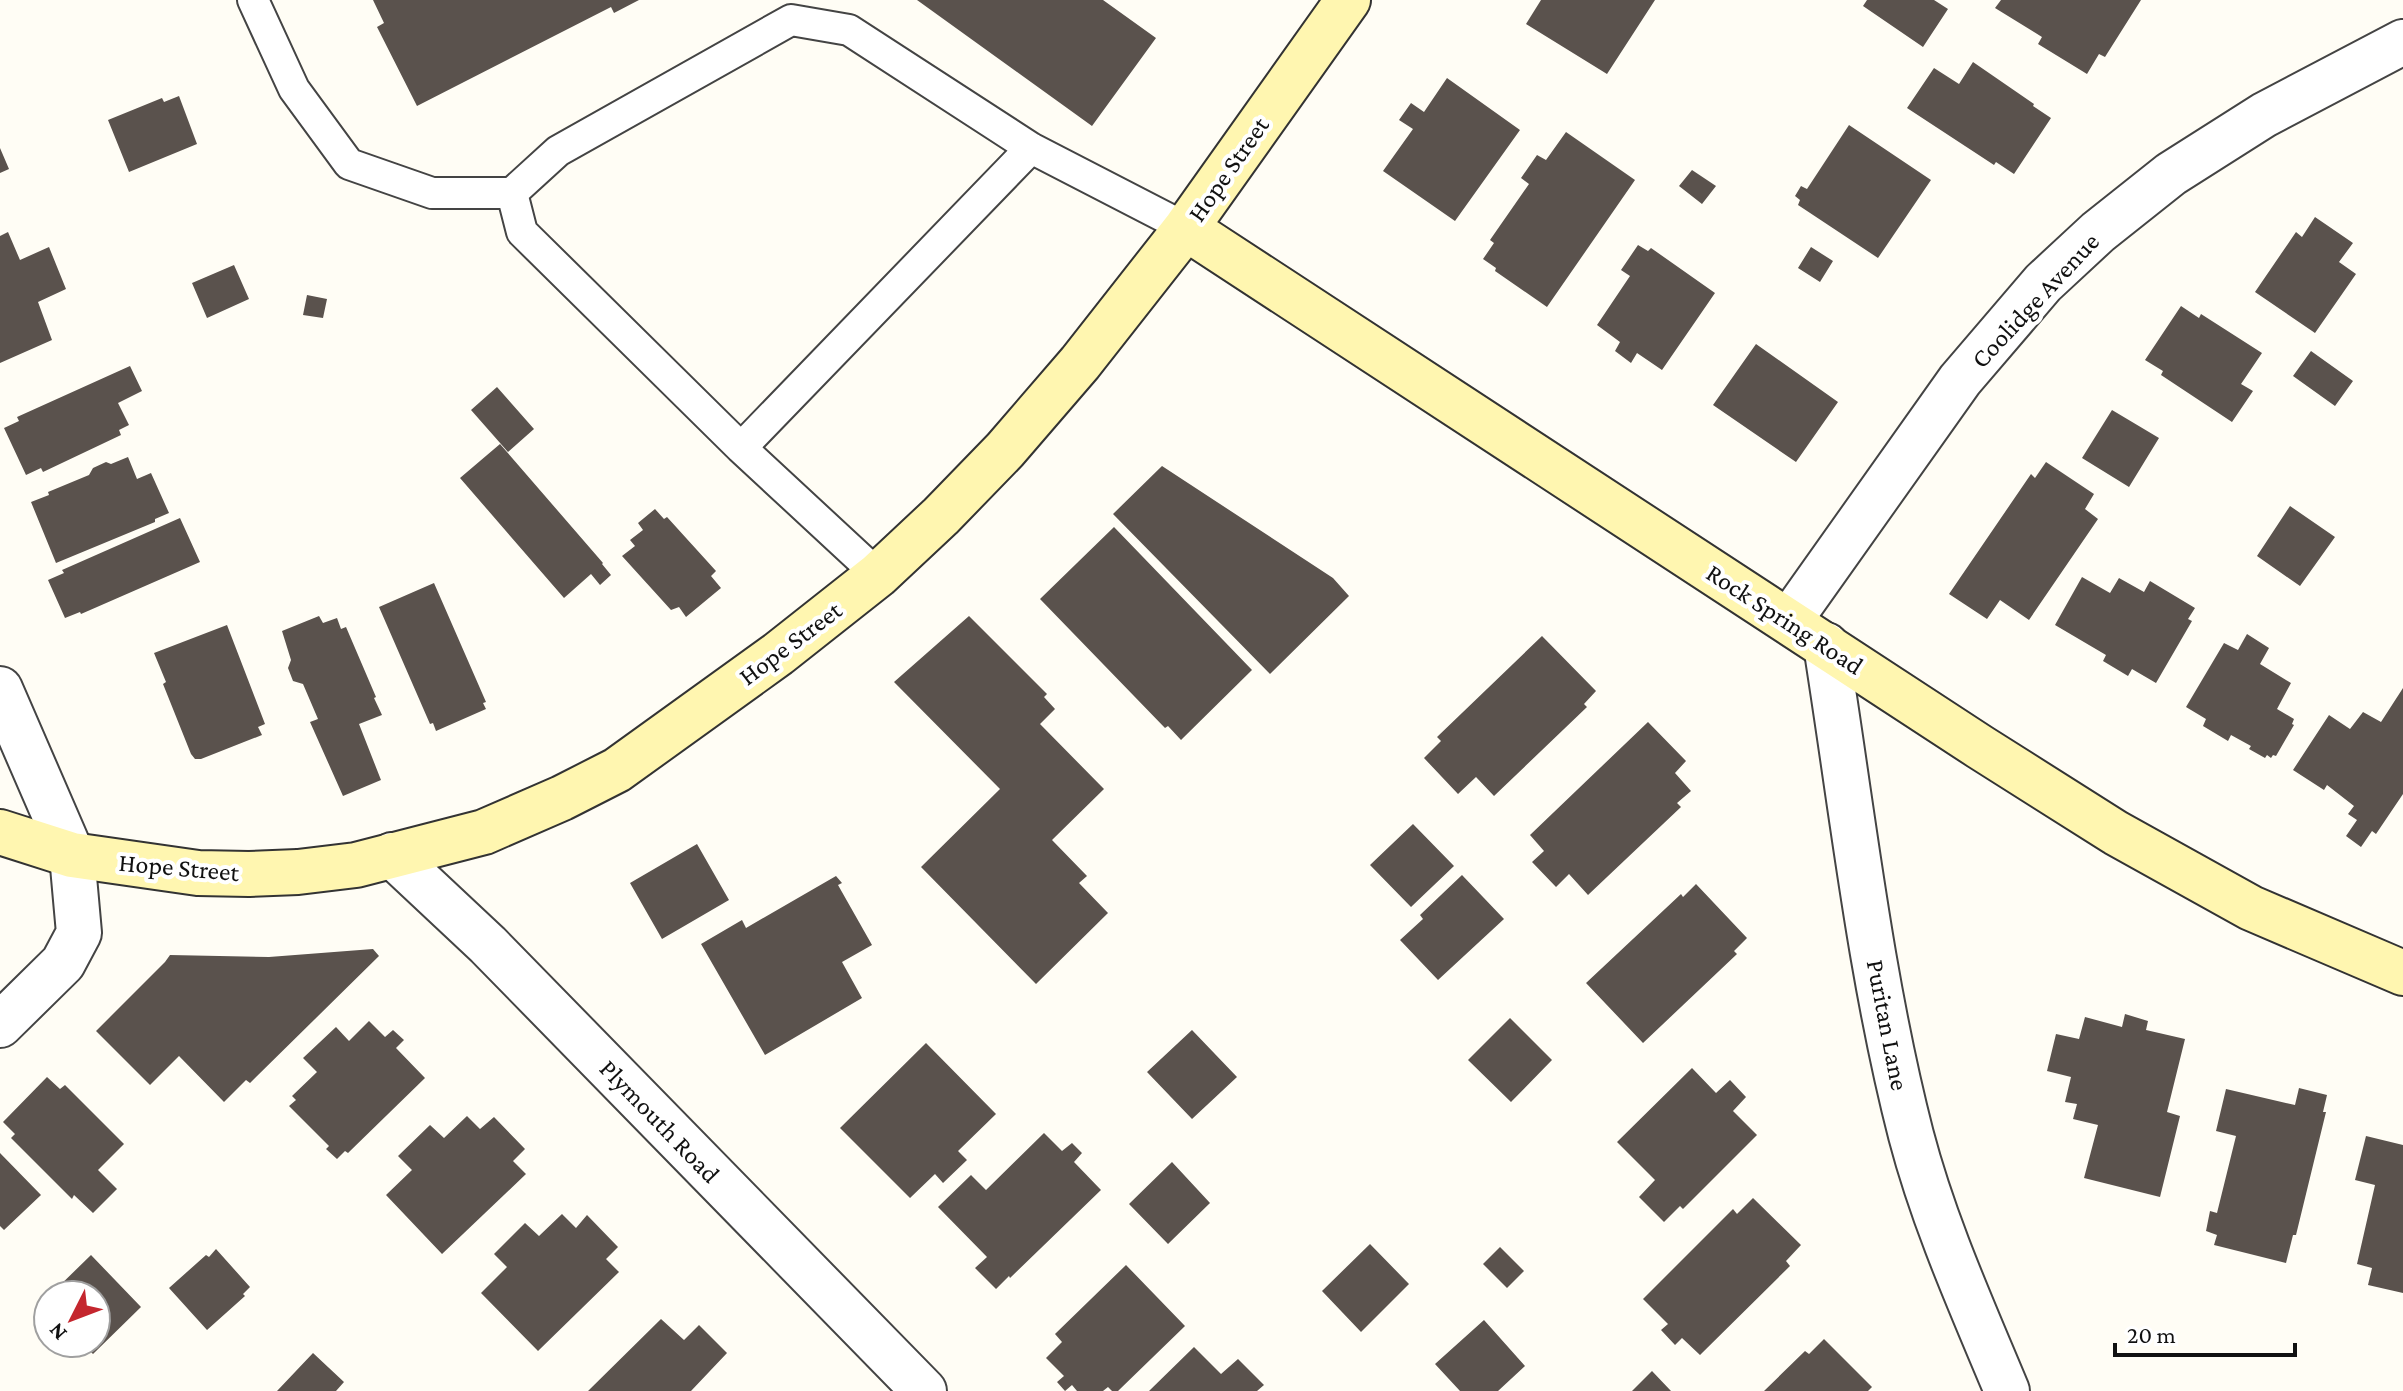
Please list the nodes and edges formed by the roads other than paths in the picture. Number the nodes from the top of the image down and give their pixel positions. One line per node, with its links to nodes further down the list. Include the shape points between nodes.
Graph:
1 (253, 0): 6 (lane, via 294,89 349,164 432,193)
2 (1348, 0): 7 (main road, Hope Street)
3 (819, 12): 5 (lane); 6 (lane, via 791,20 558,151)
4 (2403, 42): 10 (street, Coolidge Avenue, via 2264,115 2171,174 2043,283 1960,380)
5 (1031, 148): 7 (lane); 8 (lane)
6 (512, 193): 8 (lane, via 522,232)
7 (1186, 228): 9 (main road, Hope Street, via 1005,450); 10 (main road, Rock Spring Road)
8 (741, 448): 9 (lane)
9 (878, 575): 15 (main road, Hope Street, via 617,770 484,832)
10 (1789, 621): 11 (main road, Rock Spring Road)
11 (1826, 645): 16 (main road, Rock Spring Road, via 2116,833 2251,908); 19 (street, Puritan Lane, via 1880,994 1912,1137 1945,1241)
12 (0, 689): 14 (street)
13 (0, 832): 14 (main road, Hope Street)
14 (72, 855): 15 (main road, Hope Street, via 198,873 249,874 356,865); 17 (street, via 79,933 63,963)
15 (392, 855): 18 (street, Plymouth Road, via 488,945)
16 (2403, 973)
17 (0, 1025)
18 (924, 1391)
19 (2007, 1391)

